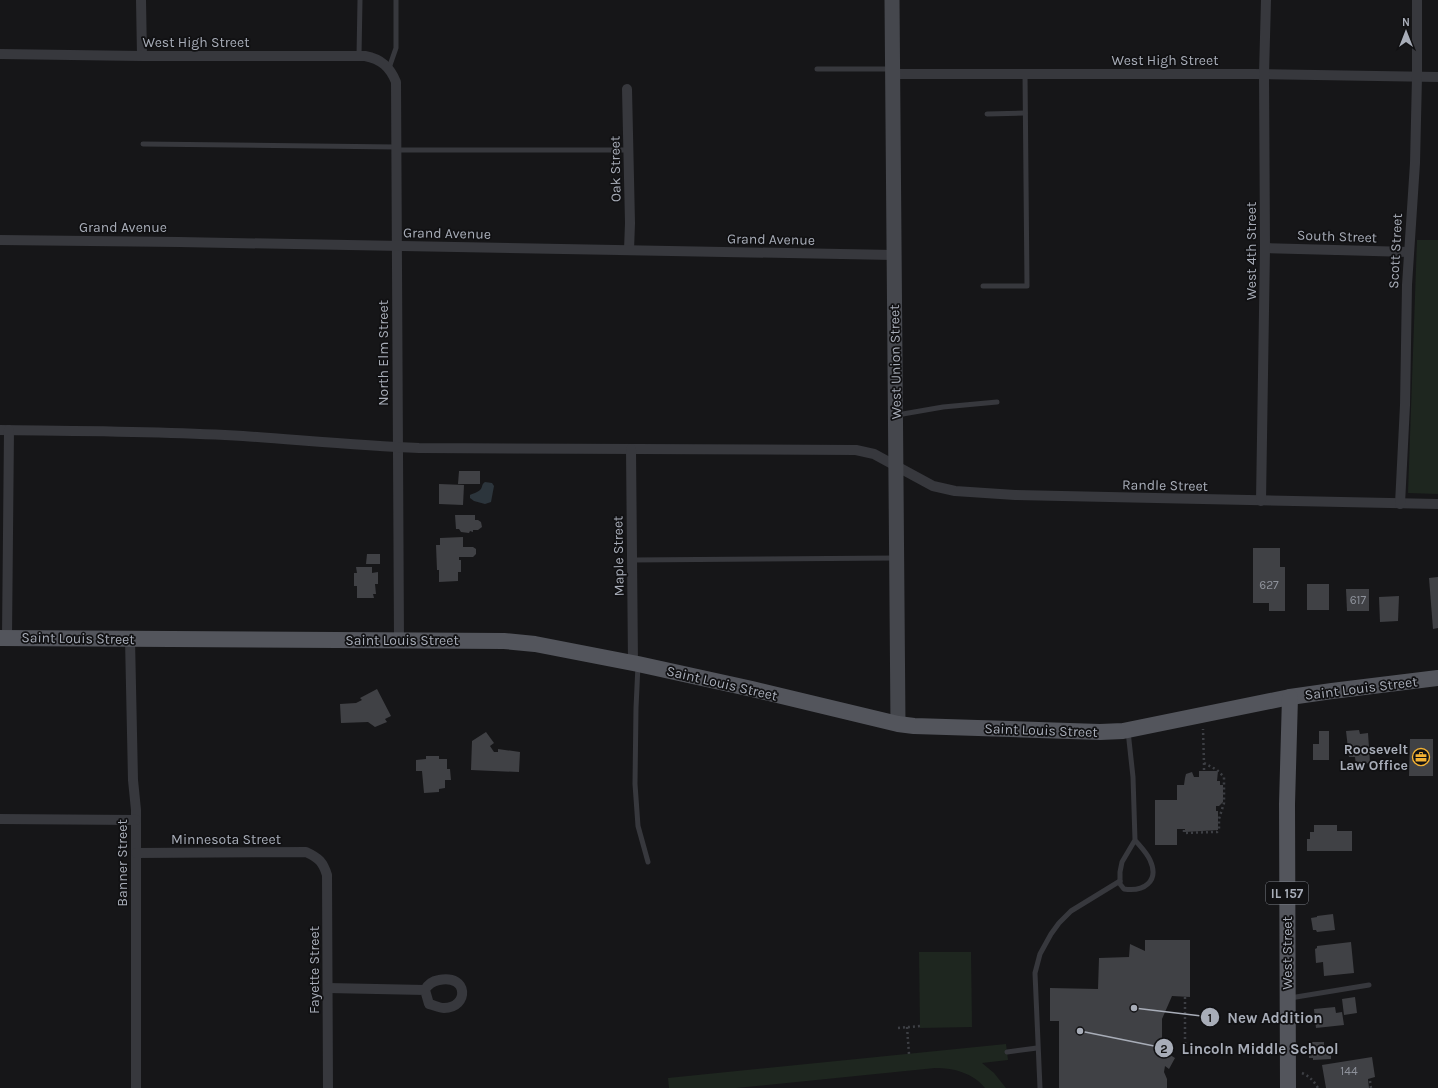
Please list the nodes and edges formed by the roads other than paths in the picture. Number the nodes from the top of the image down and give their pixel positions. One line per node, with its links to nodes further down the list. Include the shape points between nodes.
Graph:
1 (141, 0): 8 (street)
2 (360, 0): 9 (lane)
3 (396, 0): 10 (lane, via 396,48)
4 (892, 0): 12 (street, West Union Street)
5 (1266, 0): 14 (street, West 4th Street)
6 (1417, 0): 15 (street, Scott Street)
7 (0, 54): 8 (street, West High Street)
8 (142, 56): 9 (street, West High Street)
9 (359, 56): 10 (street, West High Street, via 382,61)
10 (389, 68): 21 (street, North Elm Street, via 396,82)
11 (817, 69): 12 (lane)
12 (893, 72): 13 (street, West High Street); 28 (street, West Union Street)
13 (1025, 74): 14 (street, West High Street); 19 (lane)
14 (1264, 74): 15 (street, West High Street); 25 (street, West 4th Street)
15 (1417, 77): 16 (street, West High Street); 27 (street, Scott Street)
16 (1438, 77)
17 (627, 89): 22 (street, Oak Street)
18 (987, 114): 19 (lane)
19 (1025, 114): 29 (lane, via 1027,286)
20 (143, 144): 21 (lane)
21 (396, 149): 22 (lane); 24 (street, North Elm Street)
22 (628, 150): 26 (street, Oak Street)
23 (0, 240): 24 (street, Grand Avenue)
24 (397, 246): 26 (street, Grand Avenue); 33 (street, North Elm Street)
25 (1265, 248): 27 (street, South Street); 36 (street, West 4th Street)
26 (629, 250): 28 (street, Grand Avenue)
27 (1409, 252): 37 (street, Scott Street)
28 (894, 255): 31 (street, West Union Street)
29 (982, 286)
30 (996, 402): 31 (lane, via 943,407)
31 (896, 416): 35 (street, West Union Street)
32 (4, 430): 33 (street, Randle Street, via 153,432); 39 (street)
33 (397, 447): 34 (street, Randle Street); 44 (street, North Elm Street)
34 (630, 449): 35 (street, Randle Street, via 856,450 874,454); 41 (street, Maple Street)
35 (896, 467): 36 (street, Randle Street, via 933,486 955,491); 40 (street, West Union Street)
36 (1261, 501): 37 (street, Randle Street)
37 (1400, 504): 38 (street, Randle Street)
38 (1438, 504)
39 (4, 523): 42 (street)
40 (897, 558): 41 (lane); 48 (street, West Union Street)
41 (632, 560): 45 (street, Maple Street)
42 (4, 637): 43 (main road, Saint Louis Street)
43 (130, 639): 44 (main road, Saint Louis Street); 51 (street, Banner Street)
44 (399, 640): 45 (main road, Saint Louis Street, via 504,641 536,644)
45 (636, 664): 48 (main road, Saint Louis Street); 55 (lane, via 635,784 638,826)
46 (1438, 678): 47 (main road, Saint Louis Street)
47 (1290, 697): 49 (main road, Saint Louis Street); 60 (main road, West Street / IL 157)
48 (898, 724): 49 (main road, Saint Louis Street, via 1100,732)
49 (1128, 730): 52 (lane, via 1133,777)
50 (0, 819): 51 (street)
51 (136, 820): 53 (street, Banner Street)
52 (1134, 840): 56 (lane, via 1122,862); 56 (lane, via 1150,860 1152,878 1148,884 1131,890 1124,889)
53 (136, 853): 54 (street, Minnesota Street, via 306,852); 63 (street, Banner Street)
54 (315, 856): 58 (street, Fayette Street, via 324,866 327,875)
55 (648, 862)
56 (1120, 881): 61 (lane, via 1071,911 1055,928 1040,954 1035,973)
57 (1369, 985): 60 (lane)
58 (328, 988): 59 (street); 64 (street, Fayette Street)
59 (425, 990)
60 (1287, 998): 66 (main road, West Street / IL 157)
61 (1038, 1048): 62 (lane); 65 (lane)
62 (1007, 1052)
63 (136, 1088)
64 (328, 1088)
65 (1040, 1088)
66 (1288, 1088)

